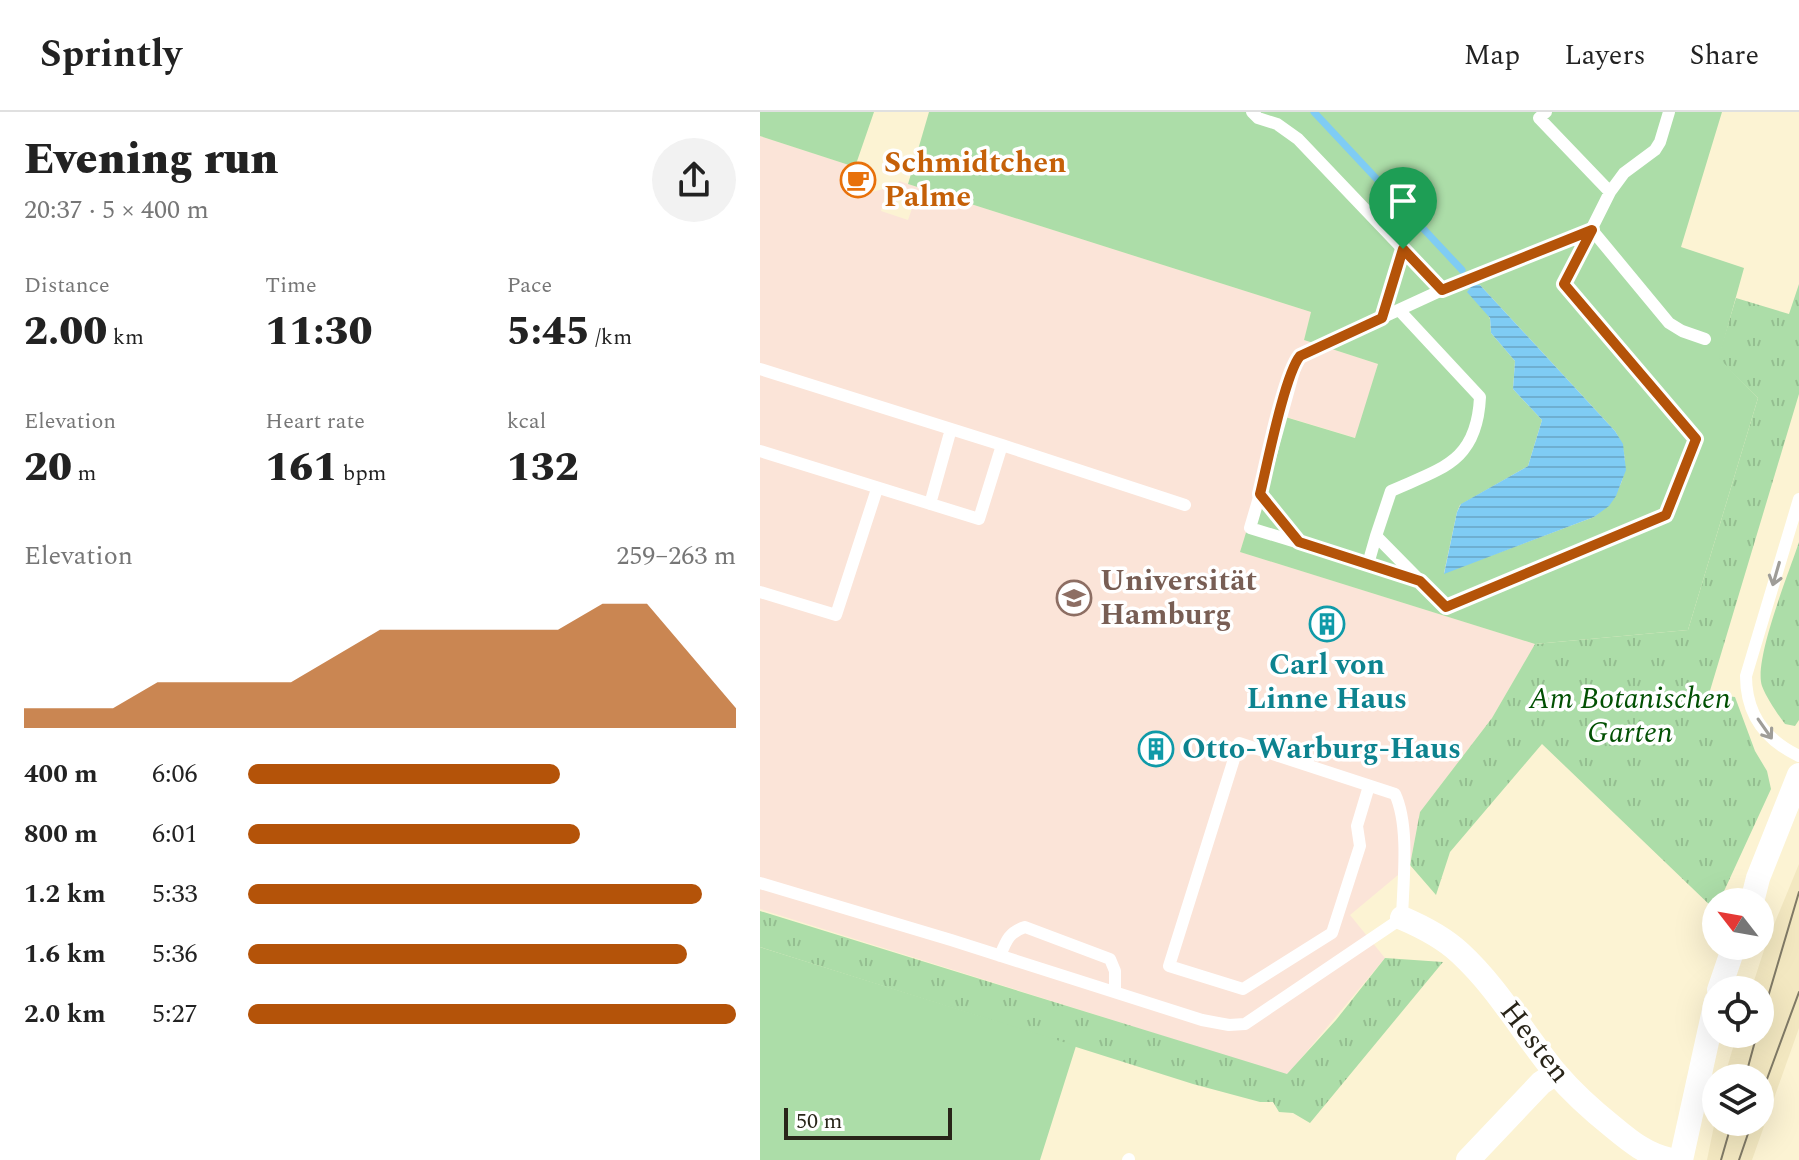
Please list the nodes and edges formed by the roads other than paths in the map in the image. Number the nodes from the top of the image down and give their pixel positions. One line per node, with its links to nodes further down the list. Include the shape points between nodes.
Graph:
1 (1252, 112): 6 (lane, via 1298,139)
2 (1546, 112): 4 (lane, via 1539,118)
3 (1669, 112): 4 (lane, via 1655,150 1624,173)
4 (1610, 192): 5 (lane)
5 (1592, 230): 7 (lane); 10 (lane, via 1669,323); 23 (lane, via 1564,284 1696,439 1666,515 1446,607)
6 (1403, 249): 7 (lane); 9 (lane)
7 (1442, 290): 8 (lane)
8 (1399, 310): 9 (lane); 20 (lane, via 1480,401 1463,452 1391,491)
9 (1382, 318): 16 (lane, via 1297,360)
10 (1705, 339)
11 (760, 369): 12 (lane)
12 (951, 429): 13 (lane); 18 (lane)
13 (1002, 445): 18 (lane, via 979,519); 19 (lane)
14 (760, 451): 15 (lane)
15 (877, 489): 18 (lane); 24 (lane, via 836,615)
16 (1260, 494): 21 (lane); 21 (lane, via 1250,528)
17 (1799, 499): 25 (lane, one-way to 25, via 1746,676 1746,690 1763,732)
18 (930, 504)
19 (1185, 505)
20 (1376, 536): 22 (lane); 23 (lane)
21 (1299, 542): 22 (lane)
22 (1368, 564): 23 (lane)
23 (1420, 581)
24 (760, 592)
25 (1799, 756)
26 (1799, 775): 29 (street)
27 (1369, 786): 27 (lane, via 1239,743 1169,966 1243,989 1332,933 1360,846 1357,826); 30 (lane, via 1395,794 1402,808)
28 (760, 883): 31 (lane)
29 (1756, 888)
30 (1402, 918): 32 (lane, via 1245,1024 1202,1020); 34 (street, Hesten, via 1430,930 1459,952 1504,1001)
31 (1000, 956): 32 (lane); 32 (lane, via 1008,937 1025,927 1110,959)
32 (1115, 992)
33 (1706, 1048): 37 (street)
34 (1556, 1073): 35 (street); 36 (street, Hesten, via 1633,1144)
35 (1468, 1160)
36 (1671, 1160)
37 (1681, 1160)

